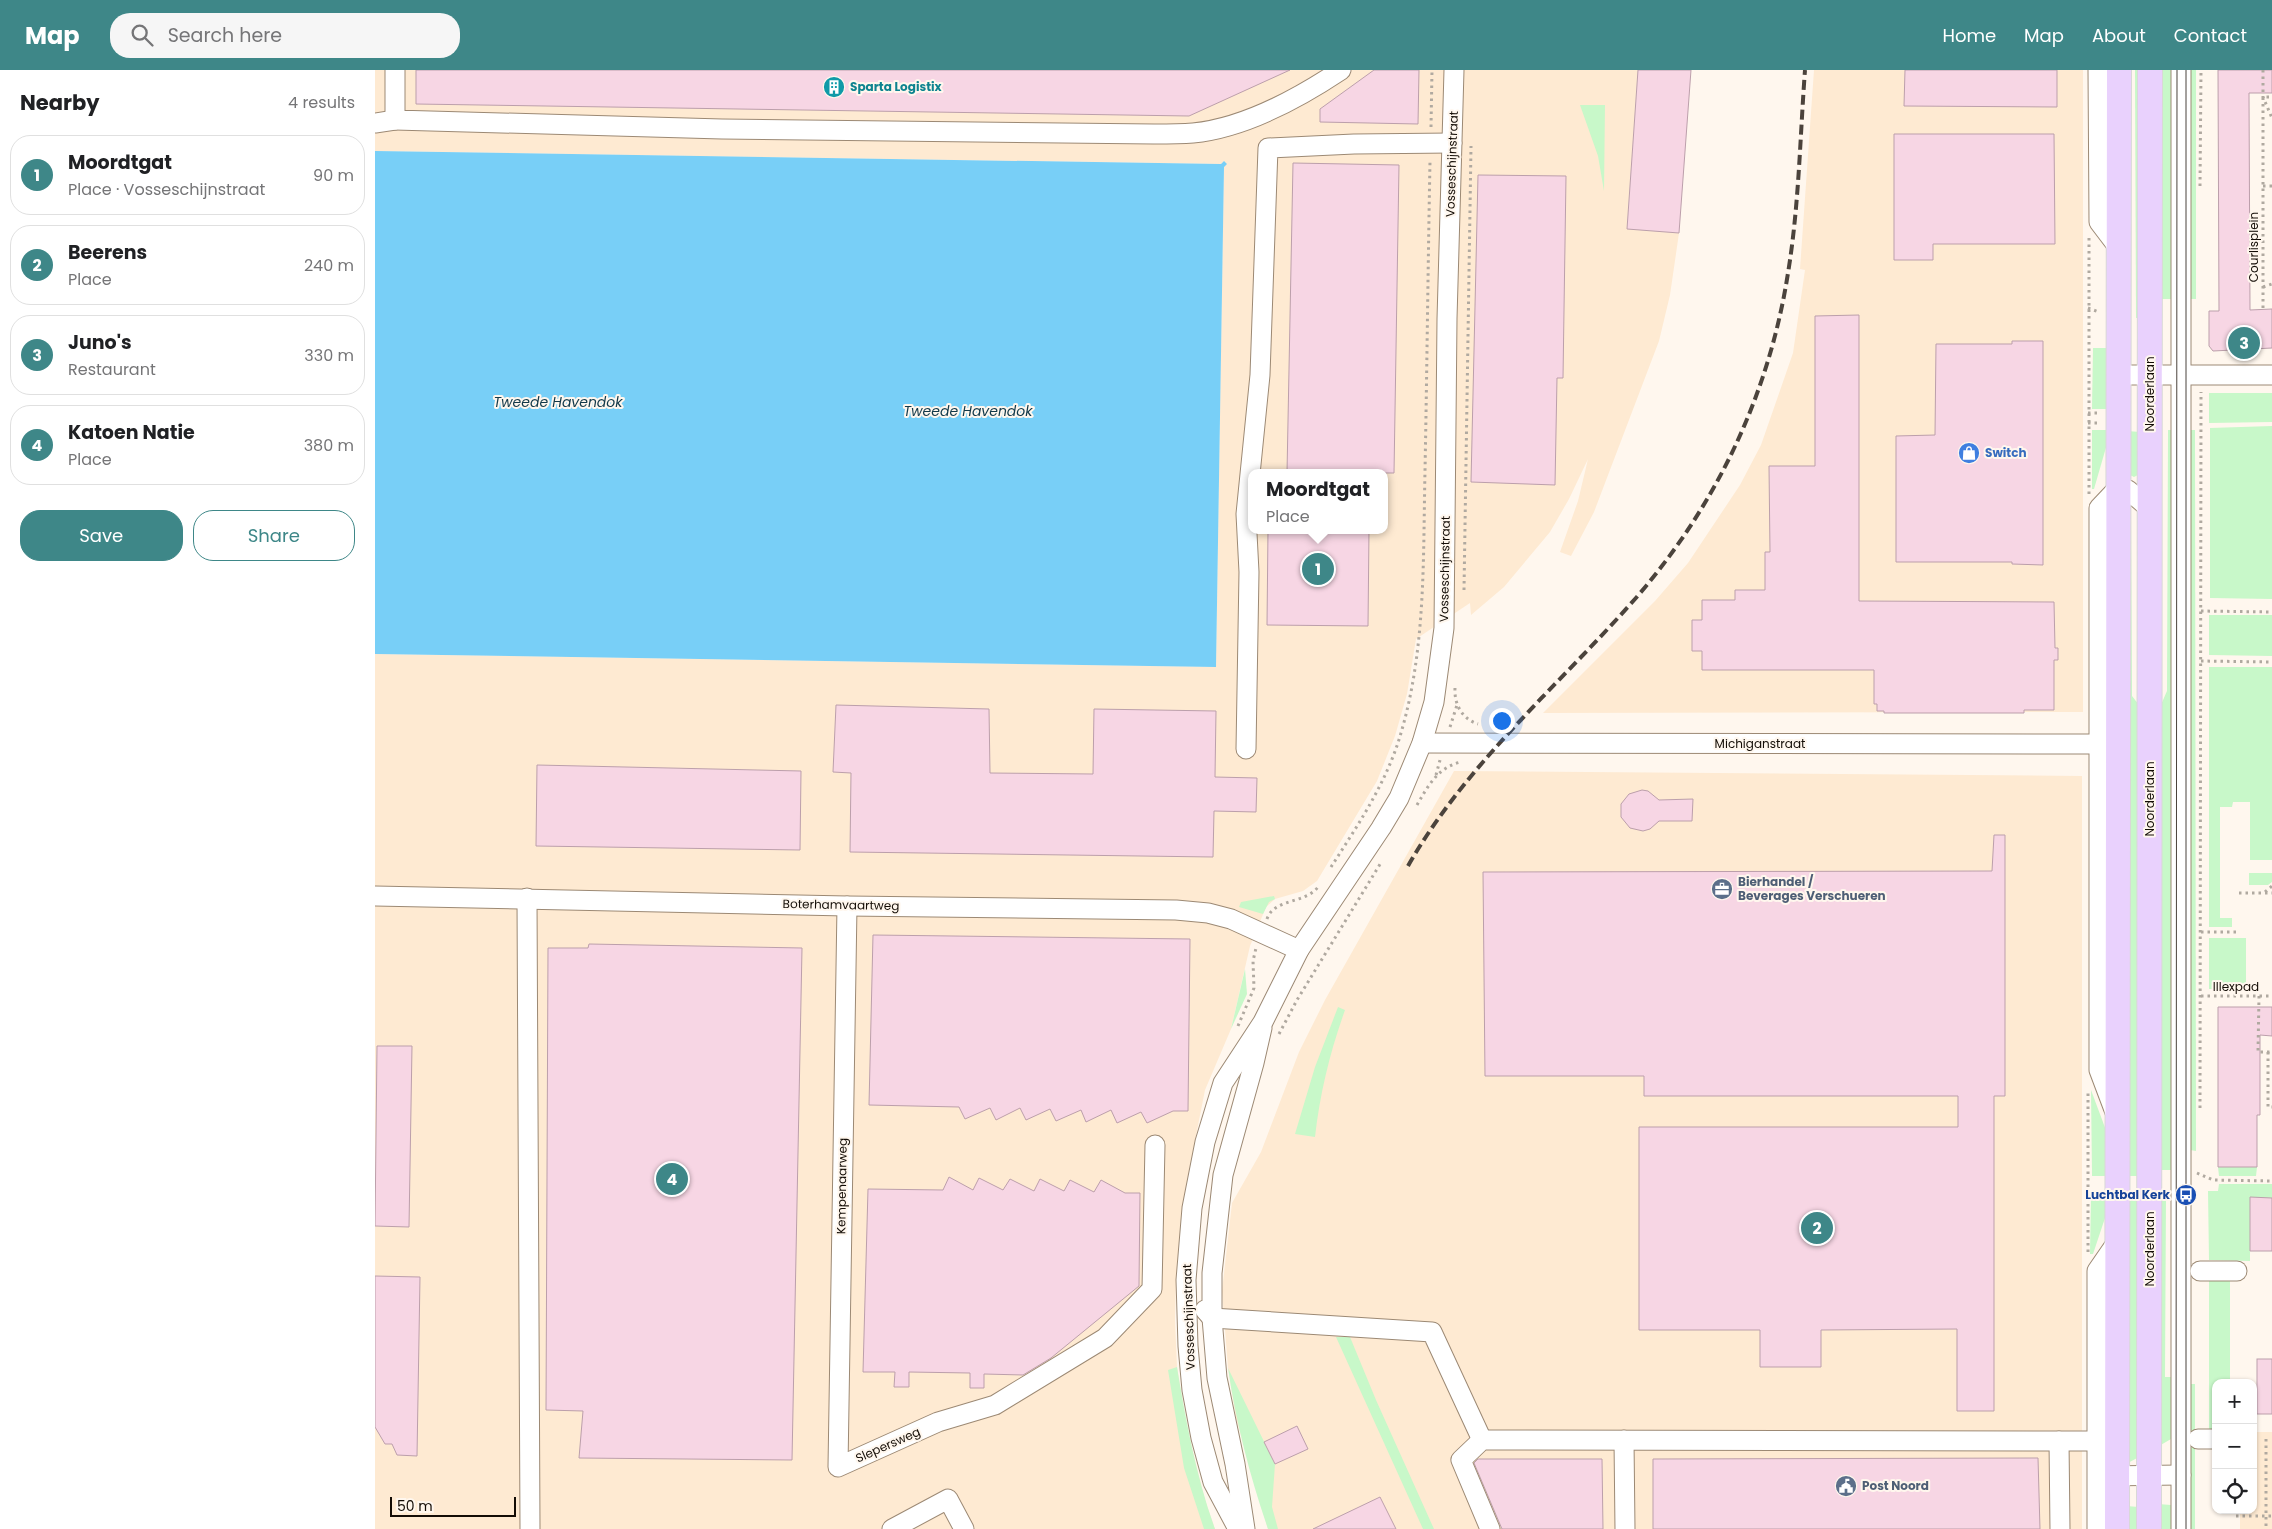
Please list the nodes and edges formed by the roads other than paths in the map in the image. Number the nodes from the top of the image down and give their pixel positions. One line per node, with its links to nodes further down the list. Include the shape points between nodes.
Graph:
1 (395, 70): 8 (street)
2 (1341, 70): 8 (street, via 1263,113 1194,133 722,129)
3 (1455, 70): 10 (street, Vosseschijnstraat)
4 (2099, 70): 11 (street, via 2099,222)
5 (2119, 70): 11 (main road)
6 (2150, 70): 13 (main road, Noorderlaan)
7 (2181, 70): 14 (street)
8 (395, 120): 9 (street)
9 (375, 123)
10 (1452, 143): 16 (street, via 1268,148 1260,375); 20 (street, Vosseschijnstraat, via 1444,628 1437,689)
11 (2118, 247): 12 (main road)
12 (2118, 375): 13 (street); 17 (main road)
13 (2151, 375): 14 (street); 19 (main road, Noorderlaan)
14 (2182, 375): 15 (street); 41 (street)
15 (2272, 375)
16 (1251, 469)
17 (2117, 489): 19 (street, via 2128,490); 21 (street, via 2099,508); 28 (main road)
18 (1248, 494): 22 (street)
19 (2150, 509): 43 (main road, Noorderlaan)
20 (1422, 743): 21 (street, Michiganstraat); 26 (street, Vosseschijnstraat, via 1409,776 1381,828)
21 (2097, 744): 28 (street, via 2099,1070)
22 (1246, 749)
23 (375, 896): 24 (street, Boterhamvaartweg)
24 (527, 898): 25 (street, Boterhamvaartweg); 44 (street)
25 (847, 906): 26 (street, Boterhamvaartweg, via 1208,913); 40 (street, Kempenaarweg)
26 (1299, 950): 27 (street, Vosseschijnstraat)
27 (1263, 1022): 30 (street, Vosseschijnstraat, via 1223,1082 1205,1142); 34 (street, Vosseschijnstraat, via 1223,1175 1214,1245)
28 (2117, 1117): 31 (main road)
29 (1155, 1145): 40 (street, Slepersweg, via 1152,1289 1105,1338 995,1406 938,1422)
30 (1192, 1208): 34 (street, via 1198,1232 1195,1300); 35 (street, Vosseschijnstraat, via 1185,1280)
31 (2117, 1242): 39 (street, via 2097,1271); 42 (main road)
32 (2200, 1271): 33 (street)
33 (2237, 1271)
34 (1213, 1318): 35 (street); 36 (street, via 1432,1332); 48 (street, Vosseschijnstraat, via 1220,1396)
35 (1188, 1346): 47 (street, Vosseschijnstraat, via 1196,1413 1213,1482)
36 (1482, 1440): 37 (street); 49 (street, via 1461,1460)
37 (1624, 1440): 38 (street); 50 (street)
38 (2059, 1441): 39 (street); 51 (street)
39 (2097, 1441): 42 (street)
40 (838, 1467)
41 (2181, 1475): 43 (street); 55 (street)
42 (2107, 1476): 43 (street); 52 (street); 53 (main road)
43 (2149, 1476): 54 (main road, Noorderlaan)
44 (530, 1529)
45 (892, 1529): 46 (street, via 948,1499)
46 (964, 1529)
47 (1238, 1529)
48 (1245, 1529)
49 (1490, 1529)
50 (1625, 1529)
51 (2060, 1529)
52 (2097, 1529)
53 (2117, 1529)
54 (2149, 1529)
55 (2181, 1529)

